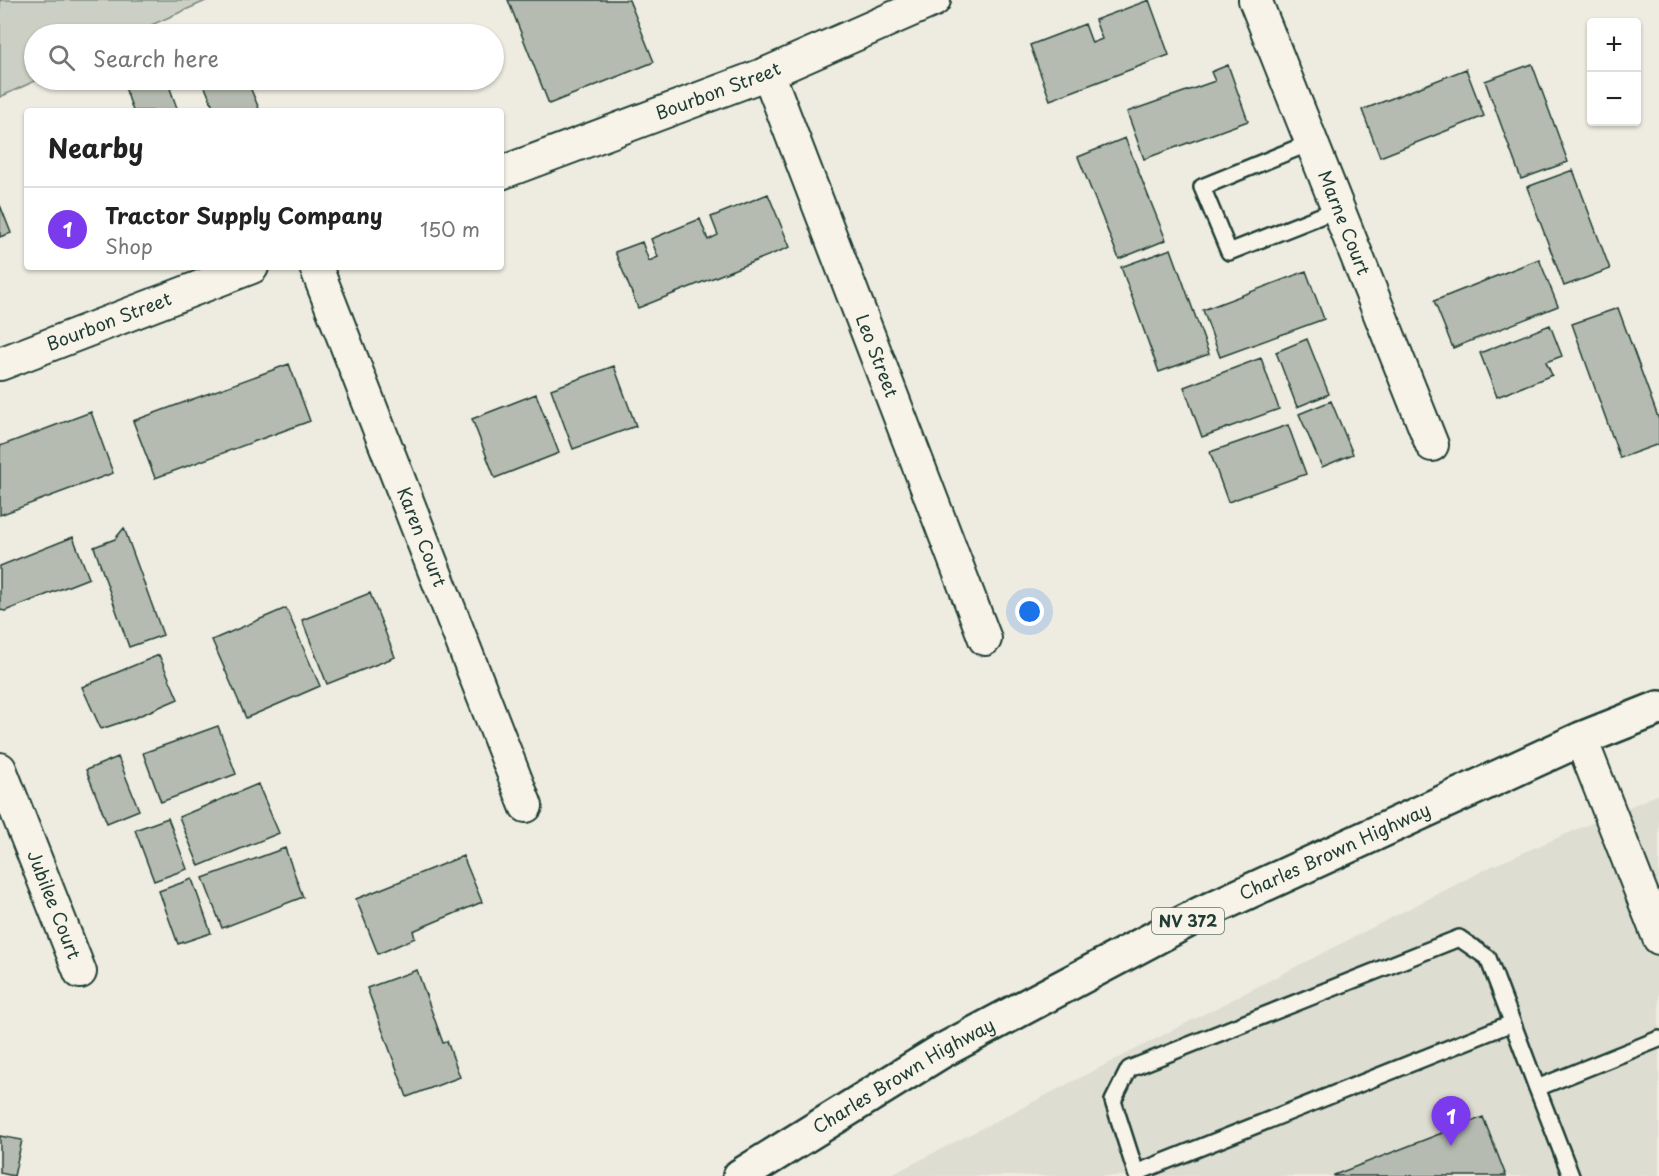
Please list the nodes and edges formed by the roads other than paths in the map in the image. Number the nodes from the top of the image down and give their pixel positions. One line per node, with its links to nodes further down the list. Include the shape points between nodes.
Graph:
1 (934, 0): 3 (street, Bourbon Street)
2 (1255, 0): 4 (street, Marne Court)
3 (768, 73): 5 (street, Bourbon Street); 11 (street, Leo Street)
4 (1312, 142): 6 (street, Marne Court); 6 (lane, via 1202,187 1229,252)
5 (504, 172)
6 (1338, 209): 10 (street, Marne Court)
7 (244, 270): 9 (street, Bourbon Street)
8 (317, 270): 15 (street, Karen Court)
9 (0, 364)
10 (1432, 445)
11 (985, 639)
12 (1659, 708): 13 (main road, Charles Brown Highway / NV 372)
13 (1581, 739): 16 (street); 23 (main road, Charles Brown Highway / NV 372, via 1200,914 940,1052)
14 (0, 769): 18 (street, Jubilee Court)
15 (526, 806)
16 (1652, 898): 17 (street)
17 (1659, 938)
18 (80, 972)
19 (1512, 1023): 21 (lane); 22 (lane); 22 (lane, via 1488,958 1459,938 1151,1060 1129,1069 1113,1101)
20 (1659, 1039): 21 (lane)
21 (1537, 1088): 24 (lane)
22 (1137, 1174)
23 (740, 1176)
24 (1571, 1176)

